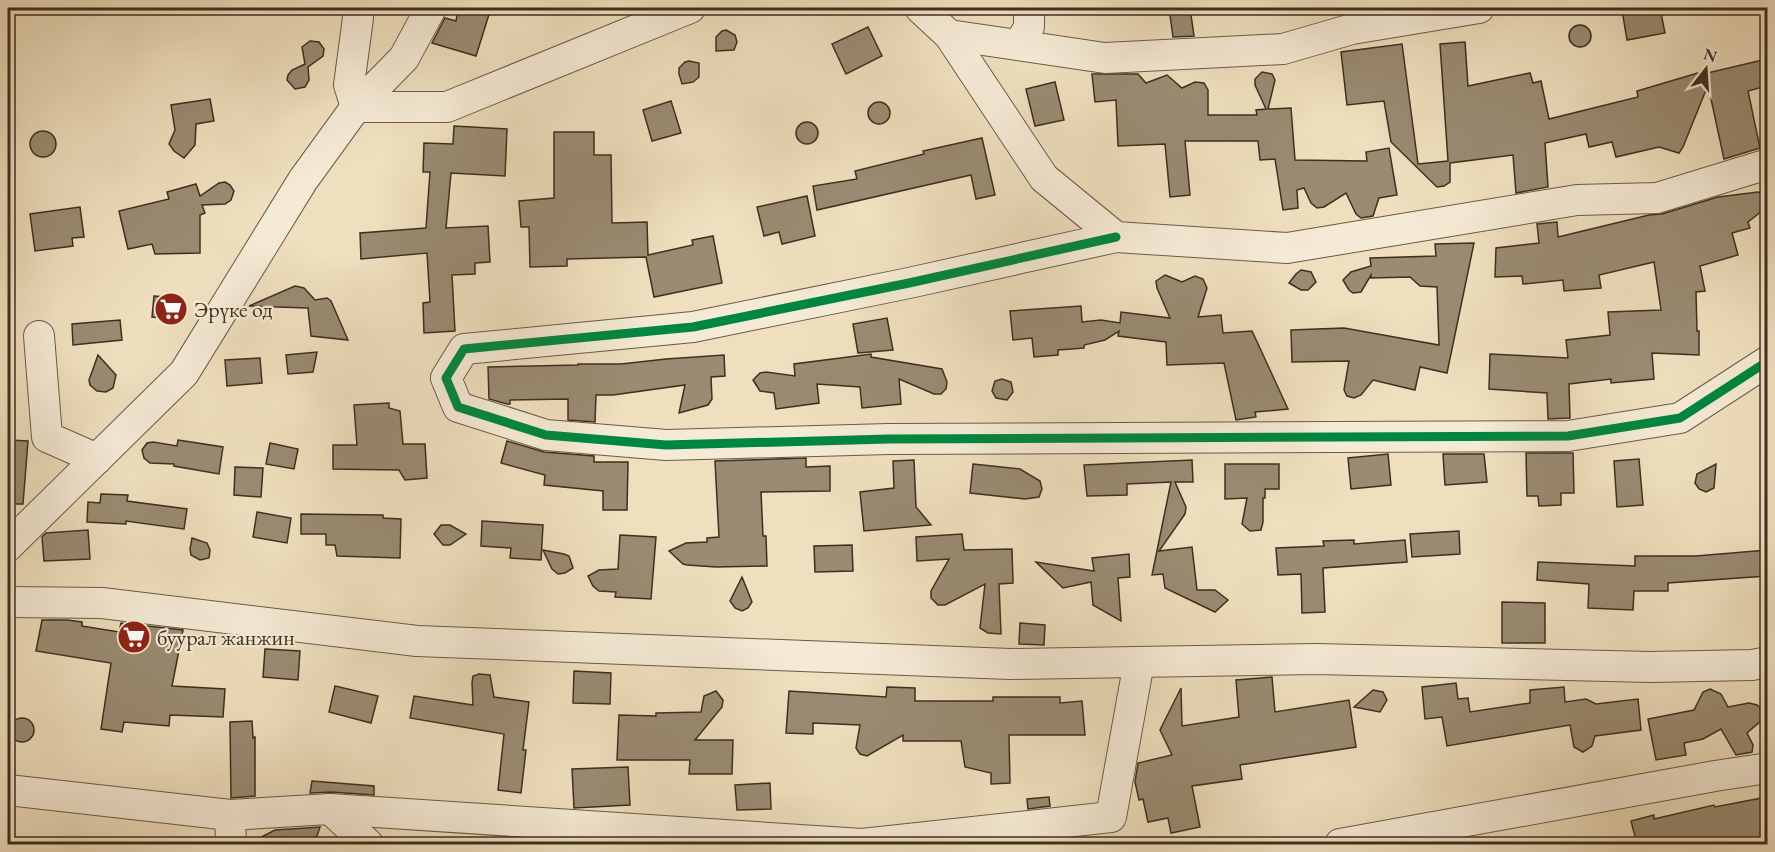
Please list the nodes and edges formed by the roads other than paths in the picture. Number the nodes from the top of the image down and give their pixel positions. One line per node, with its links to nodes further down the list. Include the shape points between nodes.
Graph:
1 (357, 8): 9 (street, via 349,85)
2 (431, 8): 9 (street, via 404,58)
3 (690, 8): 9 (street, via 447,107)
4 (920, 8): 7 (street)
5 (1029, 8): 8 (street, via 1029,27)
6 (1479, 8): 8 (street, via 1352,29 1283,49 1105,58)
7 (949, 35): 8 (street); 11 (street, via 1044,178)
8 (1019, 45)
9 (356, 107): 14 (street, via 303,180 184,373)
10 (1767, 164): 11 (street, via 1657,198 1577,200 1287,248)
11 (1116, 237): 13 (street, via 693,327 464,349 446,378 458,407 546,435 666,445 901,439 1568,436 1680,418)
12 (39, 336): 14 (street, via 47,437)
13 (1767, 361)
14 (97, 459): 15 (street)
15 (8, 546)
16 (8, 602): 17 (street, via 102,603 417,641 1010,664)
17 (1139, 662): 18 (street, via 1316,659 1650,667); 21 (street, via 1111,817 862,844)
18 (1767, 662)
19 (1767, 768): 25 (street)
20 (8, 790): 22 (street)
21 (330, 809): 22 (street); 24 (street)
22 (230, 815): 23 (street)
23 (231, 844)
24 (368, 844)
25 (1340, 844)

